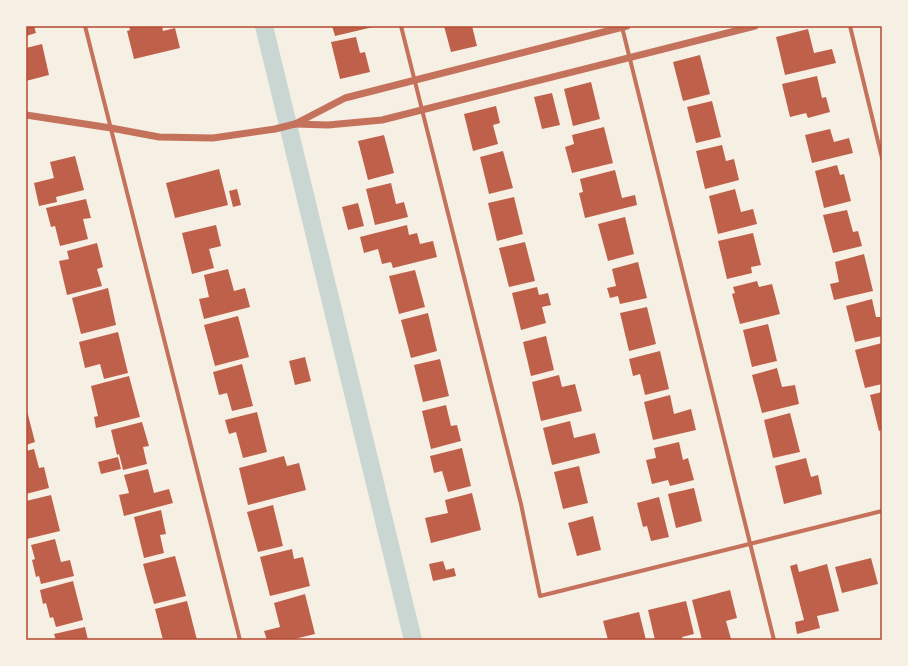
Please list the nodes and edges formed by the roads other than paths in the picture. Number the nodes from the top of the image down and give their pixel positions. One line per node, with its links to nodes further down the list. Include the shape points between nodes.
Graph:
1 (85, 26): 11 (street)
2 (401, 26): 7 (street)
3 (623, 26): 6 (street); 7 (street)
4 (755, 26): 6 (street)
5 (850, 26): 12 (street)
6 (629, 58): 8 (street); 14 (street)
7 (414, 79): 8 (street); 10 (street, via 345,98)
8 (422, 110): 10 (street, via 374,121 328,125); 14 (street, via 521,504 540,596)
9 (26, 115): 11 (street)
10 (295, 124): 11 (street, via 213,138 159,137)
11 (111, 128): 15 (street)
12 (882, 158)
13 (882, 511): 14 (street)
14 (750, 544): 16 (street)
15 (240, 640)
16 (774, 640)

